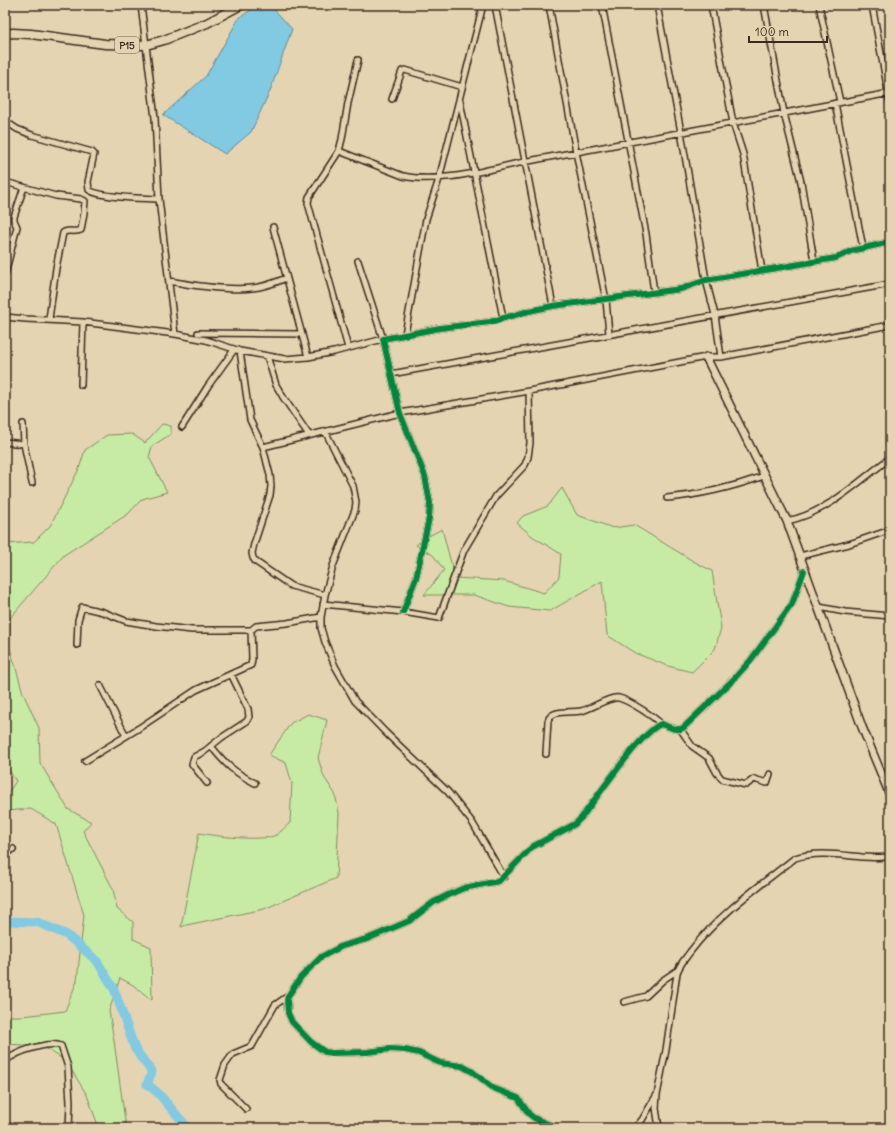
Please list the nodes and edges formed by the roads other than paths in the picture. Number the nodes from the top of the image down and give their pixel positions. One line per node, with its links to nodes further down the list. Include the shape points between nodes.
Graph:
1 (141, 5): 13 (street)
2 (241, 5): 13 (main road, P15, via 207,23)
3 (483, 5): 15 (street)
4 (495, 5): 28 (street)
5 (549, 5): 27 (street)
6 (602, 5): 25 (street)
7 (656, 5): 24 (street)
8 (711, 5): 23 (street)
9 (764, 5): 21 (street)
10 (820, 5): 19 (street)
11 (872, 5): 16 (street)
12 (5, 34): 13 (main road, P15, via 31,34 105,44)
13 (146, 45): 33 (street, via 155,118)
14 (358, 60): 26 (street)
15 (462, 87): 17 (street); 18 (street, via 405,70)
16 (889, 93): 19 (street); 20 (street)
17 (459, 98): 29 (street); 30 (street)
18 (392, 99)
19 (838, 102): 21 (street); 36 (street)
20 (890, 102)
21 (784, 113): 23 (street); 38 (street, via 801,182)
22 (5, 121): 33 (street, via 32,135 92,152 94,154 88,182 91,192)
23 (733, 123): 24 (street); 39 (street, via 743,154)
24 (681, 132): 25 (street); 42 (street)
25 (628, 143): 27 (street); 45 (street, via 646,234)
26 (339, 150): 30 (street, via 402,176); 60 (street, via 309,197 308,203)
27 (576, 152): 28 (street); 46 (street)
28 (525, 161): 29 (street); 47 (street)
29 (474, 172): 30 (street); 50 (street)
30 (439, 179): 57 (street, via 426,219)
31 (5, 182): 32 (street)
32 (24, 188): 40 (street, via 14,220 17,227); 51 (street, via 83,199 85,202 81,230 63,233)
33 (158, 199): 43 (street)
34 (273, 227): 41 (street)
35 (890, 242): 36 (street)
36 (863, 248): 38 (street, via 836,258)
37 (358, 260): 59 (street)
38 (814, 261): 39 (street)
39 (762, 271): 42 (street)
40 (5, 274)
41 (286, 278): 43 (street, via 250,288 192,285); 56 (street)
42 (706, 280): 45 (street, via 681,289); 48 (street)
43 (169, 281): 55 (street)
44 (890, 284): 48 (street)
45 (654, 292): 46 (street)
46 (606, 300): 47 (street); 58 (street)
47 (553, 306): 50 (street)
48 (715, 315): 58 (street); 65 (street)
49 (5, 317): 51 (street)
50 (503, 318): 57 (street)
51 (49, 320): 52 (street)
52 (83, 322): 55 (street); 67 (street)
53 (890, 325): 65 (street)
54 (198, 333): 56 (street)
55 (175, 334): 61 (street)
56 (302, 334): 63 (street)
57 (404, 334): 59 (street)
58 (609, 334): 66 (street)
59 (383, 339): 60 (street); 66 (street)
60 (348, 348): 63 (street)
61 (237, 350): 62 (street); 71 (street, via 208,386); 76 (street, via 250,420)
62 (267, 356): 63 (street, via 285,360); 73 (street, via 276,385)
63 (308, 357)
64 (706, 357): 65 (street); 68 (street); 78 (street)
65 (721, 357)
66 (392, 374): 69 (street)
67 (80, 385)
68 (529, 391): 69 (street); 88 (street, via 530,443 525,465 496,496 464,550 441,616 437,618)
69 (400, 413): 72 (street); 88 (street, via 425,476 430,503 416,578)
70 (23, 424): 75 (street)
71 (182, 427)
72 (325, 431): 73 (street); 85 (street, via 353,486 356,502 354,515)
73 (309, 435): 76 (street)
74 (5, 442): 75 (street)
75 (24, 444): 79 (street)
76 (263, 447): 85 (street, via 271,486 254,544 253,558 291,586)
77 (890, 458): 81 (street, via 819,510)
78 (764, 476): 80 (street, via 716,490); 81 (street)
79 (32, 483)
80 (667, 498)
81 (787, 521): 83 (street)
82 (890, 530): 83 (street, via 849,544)
83 (800, 556): 84 (street)
84 (804, 571): 87 (street); 96 (street, via 792,604 750,661)
85 (324, 595): 86 (street)
86 (323, 604): 88 (street); 90 (street)
87 (819, 607): 89 (street); 104 (street, via 862,727)
88 (403, 612)
89 (890, 616)
90 (321, 617): 91 (street, via 256,626); 108 (street, via 325,642 335,666 355,700 448,792 472,822)
91 (251, 630): 92 (street, via 192,630 156,626 126,621 82,607 78,620); 93 (street, via 252,664)
92 (77, 645)
93 (231, 674): 97 (street, via 185,696); 98 (street, via 248,709 249,717)
94 (100, 685): 97 (street)
95 (661, 724): 96 (street); 99 (street, via 640,708 619,698 582,711 554,713 549,716 548,721); 108 (street, via 650,731 636,747 575,824 532,848)
96 (680, 730): 101 (street, via 692,746 709,758 722,780 746,785 754,780 767,783)
97 (126, 736): 100 (street)
98 (211, 746): 102 (street, via 192,760 192,764); 103 (street, via 226,765)
99 (546, 754)
100 (85, 761)
101 (770, 774)
102 (207, 783)
103 (255, 783)
104 (890, 795)
105 (13, 849): 106 (street)
106 (5, 855)
107 (890, 856): 109 (street, via 878,858 816,854 795,858 722,916)
108 (504, 877): 110 (street, via 496,883 464,888 434,902 409,921 332,951 312,965)
109 (678, 970): 111 (street, via 646,996); 113 (street)
110 (288, 996): 114 (street, via 275,1005 252,1046 234,1054 222,1071 221,1084); 116 (street, via 288,1013 292,1022 314,1045 325,1052 405,1050 419,1053 440,1063 462,1066 493,1088 518,1098 534,1118)
111 (624, 1002)
112 (5, 1061): 115 (street, via 27,1050 52,1044 61,1046 68,1067)
113 (657, 1095): 117 (street); 118 (street)
114 (246, 1109)
115 (69, 1128)
116 (557, 1128)
117 (635, 1128)
118 (659, 1128)

